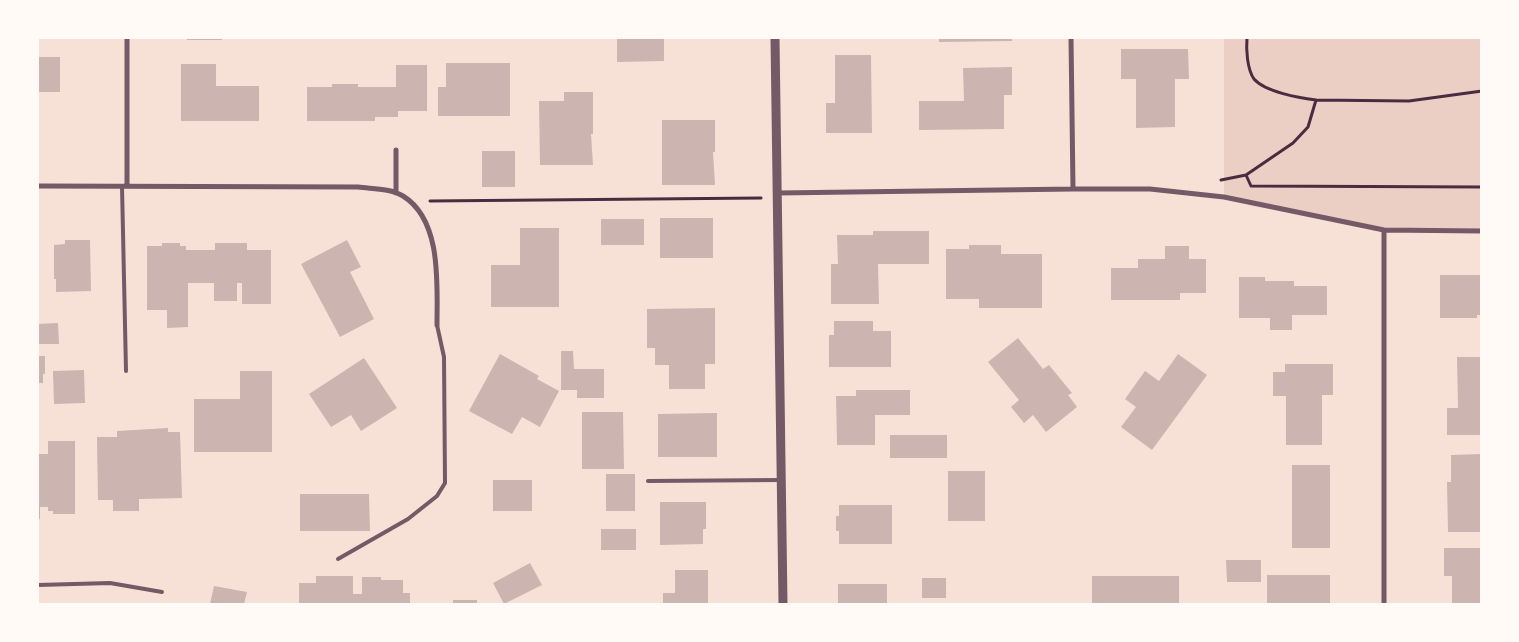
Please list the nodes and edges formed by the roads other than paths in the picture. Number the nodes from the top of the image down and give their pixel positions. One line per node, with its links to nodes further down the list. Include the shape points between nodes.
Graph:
1 (127, 38): 6 (street)
2 (775, 38): 9 (street)
3 (1071, 38): 7 (street)
4 (396, 150): 8 (street)
5 (38, 186): 6 (street)
6 (125, 186): 8 (street, via 358,187); 13 (lane)
7 (1073, 189): 9 (street); 10 (street, via 1150,189 1205,194)
8 (396, 193): 12 (street, via 415,204 429,232 436,260)
9 (778, 193): 14 (street)
10 (1384, 230): 11 (street); 20 (street)
11 (1482, 231)
12 (437, 325): 16 (lane, via 444,357 445,483 437,496 408,519)
13 (126, 371)
14 (781, 480): 15 (lane); 19 (street)
15 (648, 481)
16 (338, 559)
17 (38, 585): 18 (lane, via 110,583)
18 (162, 592)
19 (783, 604)
20 (1384, 604)

